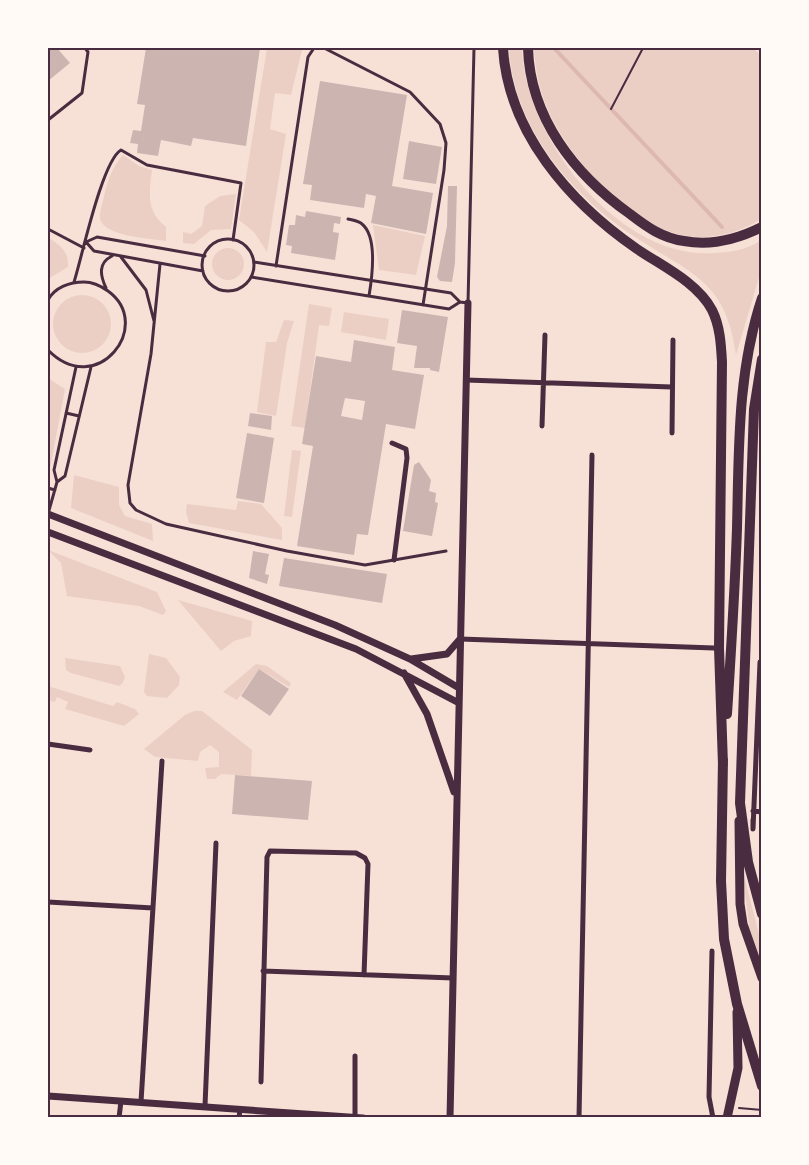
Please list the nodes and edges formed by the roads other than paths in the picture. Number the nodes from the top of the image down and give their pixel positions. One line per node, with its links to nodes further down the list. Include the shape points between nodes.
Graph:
1 (84, 48): 7 (lane, via 88,52 82,93)
2 (314, 48): 19 (lane, via 308,57)
3 (324, 48): 24 (lane, via 410,92 440,124 446,143 444,170)
4 (474, 48): 29 (lane)
5 (503, 48): 66 (highway, via 513,101 537,149 557,176 576,198 621,238 697,290 712,310 719,328 722,362 719,648)
6 (528, 48): 9 (highway, via 538,104 553,135 592,184 616,204 662,235 698,243 743,236)
7 (48, 120)
8 (348, 219): 22 (lane, via 361,223 369,232)
9 (762, 227)
10 (48, 229): 13 (lane)
11 (233, 240): 12 (lane, via 241,183 147,165 121,150 116,153 102,185); 15 (lane, via 217,242); 17 (lane, via 248,248)
12 (86, 242): 13 (lane); 14 (lane, via 94,251); 15 (lane, via 97,237)
13 (84, 248): 23 (lane)
14 (113, 256): 16 (lane); 25 (lane, via 105,260 101,268)
15 (204, 256): 20 (lane)
16 (122, 257): 18 (lane); 31 (lane, via 146,290)
17 (254, 262): 19 (lane); 21 (lane)
18 (160, 264): 20 (lane); 31 (lane)
19 (276, 266): 22 (lane)
20 (203, 271): 21 (lane, via 210,284 224,291 242,288)
21 (251, 277): 26 (lane)
22 (372, 280): 24 (lane); 26 (lane)
23 (74, 282): 25 (lane, via 88,282); 28 (lane, via 61,287)
24 (426, 289): 29 (lane, via 451,293); 30 (lane)
25 (108, 291): 36 (lane, via 121,306 125,319 124,333 110,357)
26 (369, 296): 30 (lane)
27 (762, 298): 66 (highway, via 749,345 740,408 735,601)
28 (48, 300)
29 (464, 303): 30 (lane, via 449,309); 38 (street)
30 (423, 305)
31 (155, 324): 53 (lane, via 128,485 130,503 136,510 178,528 287,551 365,565)
32 (545, 334): 39 (street)
33 (673, 340): 40 (street)
34 (48, 350): 37 (lane, via 57,360)
35 (762, 359): 68 (highway, via 754,409)
36 (91, 366): 37 (lane); 42 (lane)
37 (76, 367): 41 (lane)
38 (466, 380): 39 (street); 54 (street)
39 (544, 382): 40 (street); 43 (street)
40 (672, 387): 44 (street)
41 (66, 413): 42 (lane); 47 (lane, via 54,470)
42 (79, 416): 47 (lane, via 65,476)
43 (542, 426)
44 (672, 433)
45 (392, 443): 53 (street, via 406,448 408,458)
46 (592, 456): 55 (street)
47 (57, 482): 49 (lane)
48 (48, 488): 49 (lane)
49 (55, 490): 50 (lane)
50 (48, 515): 58 (street, via 335,626)
51 (48, 532): 60 (street, via 356,649)
52 (446, 551): 53 (lane)
53 (394, 560)
54 (460, 639): 55 (street); 58 (street, via 447,654); 61 (street)
55 (589, 643): 56 (street); 95 (street)
56 (714, 648)
57 (762, 651): 59 (lane)
58 (410, 659): 61 (street)
59 (760, 662): 69 (street)
60 (403, 673): 62 (street); 67 (street, via 424,707)
61 (459, 688): 62 (street)
62 (459, 703): 67 (street)
63 (48, 744): 64 (street)
64 (90, 750)
65 (162, 761): 74 (street)
66 (723, 765): 81 (highway, via 722,909 724,939)
67 (456, 798): 79 (street)
68 (740, 802): 75 (highway, via 748,862); 80 (main road, via 740,904 743,924)
69 (753, 811): 70 (street); 71 (street, via 754,828)
70 (762, 812)
71 (753, 820)
72 (216, 843): 88 (street)
73 (48, 902): 74 (street)
74 (153, 908): 87 (street)
75 (762, 914)
76 (712, 951): 96 (street, via 709,1097)
77 (263, 971): 78 (street); 78 (street, via 267,857 270,851 356,853 368,864); 83 (street)
78 (364, 975): 79 (street)
79 (453, 978): 94 (street)
80 (762, 978)
81 (737, 1004): 84 (highway); 97 (main road, via 738,1068)
82 (355, 1056): 90 (street)
83 (261, 1082)
84 (762, 1086)
85 (48, 1096): 86 (street)
86 (121, 1101): 87 (street); 91 (street)
87 (141, 1102): 88 (street)
88 (205, 1106): 89 (street)
89 (240, 1109): 90 (street); 92 (street)
90 (355, 1117): 93 (street)
91 (119, 1118)
92 (239, 1118)
93 (362, 1118)
94 (450, 1118)
95 (579, 1118)
96 (712, 1118)
97 (727, 1118)

